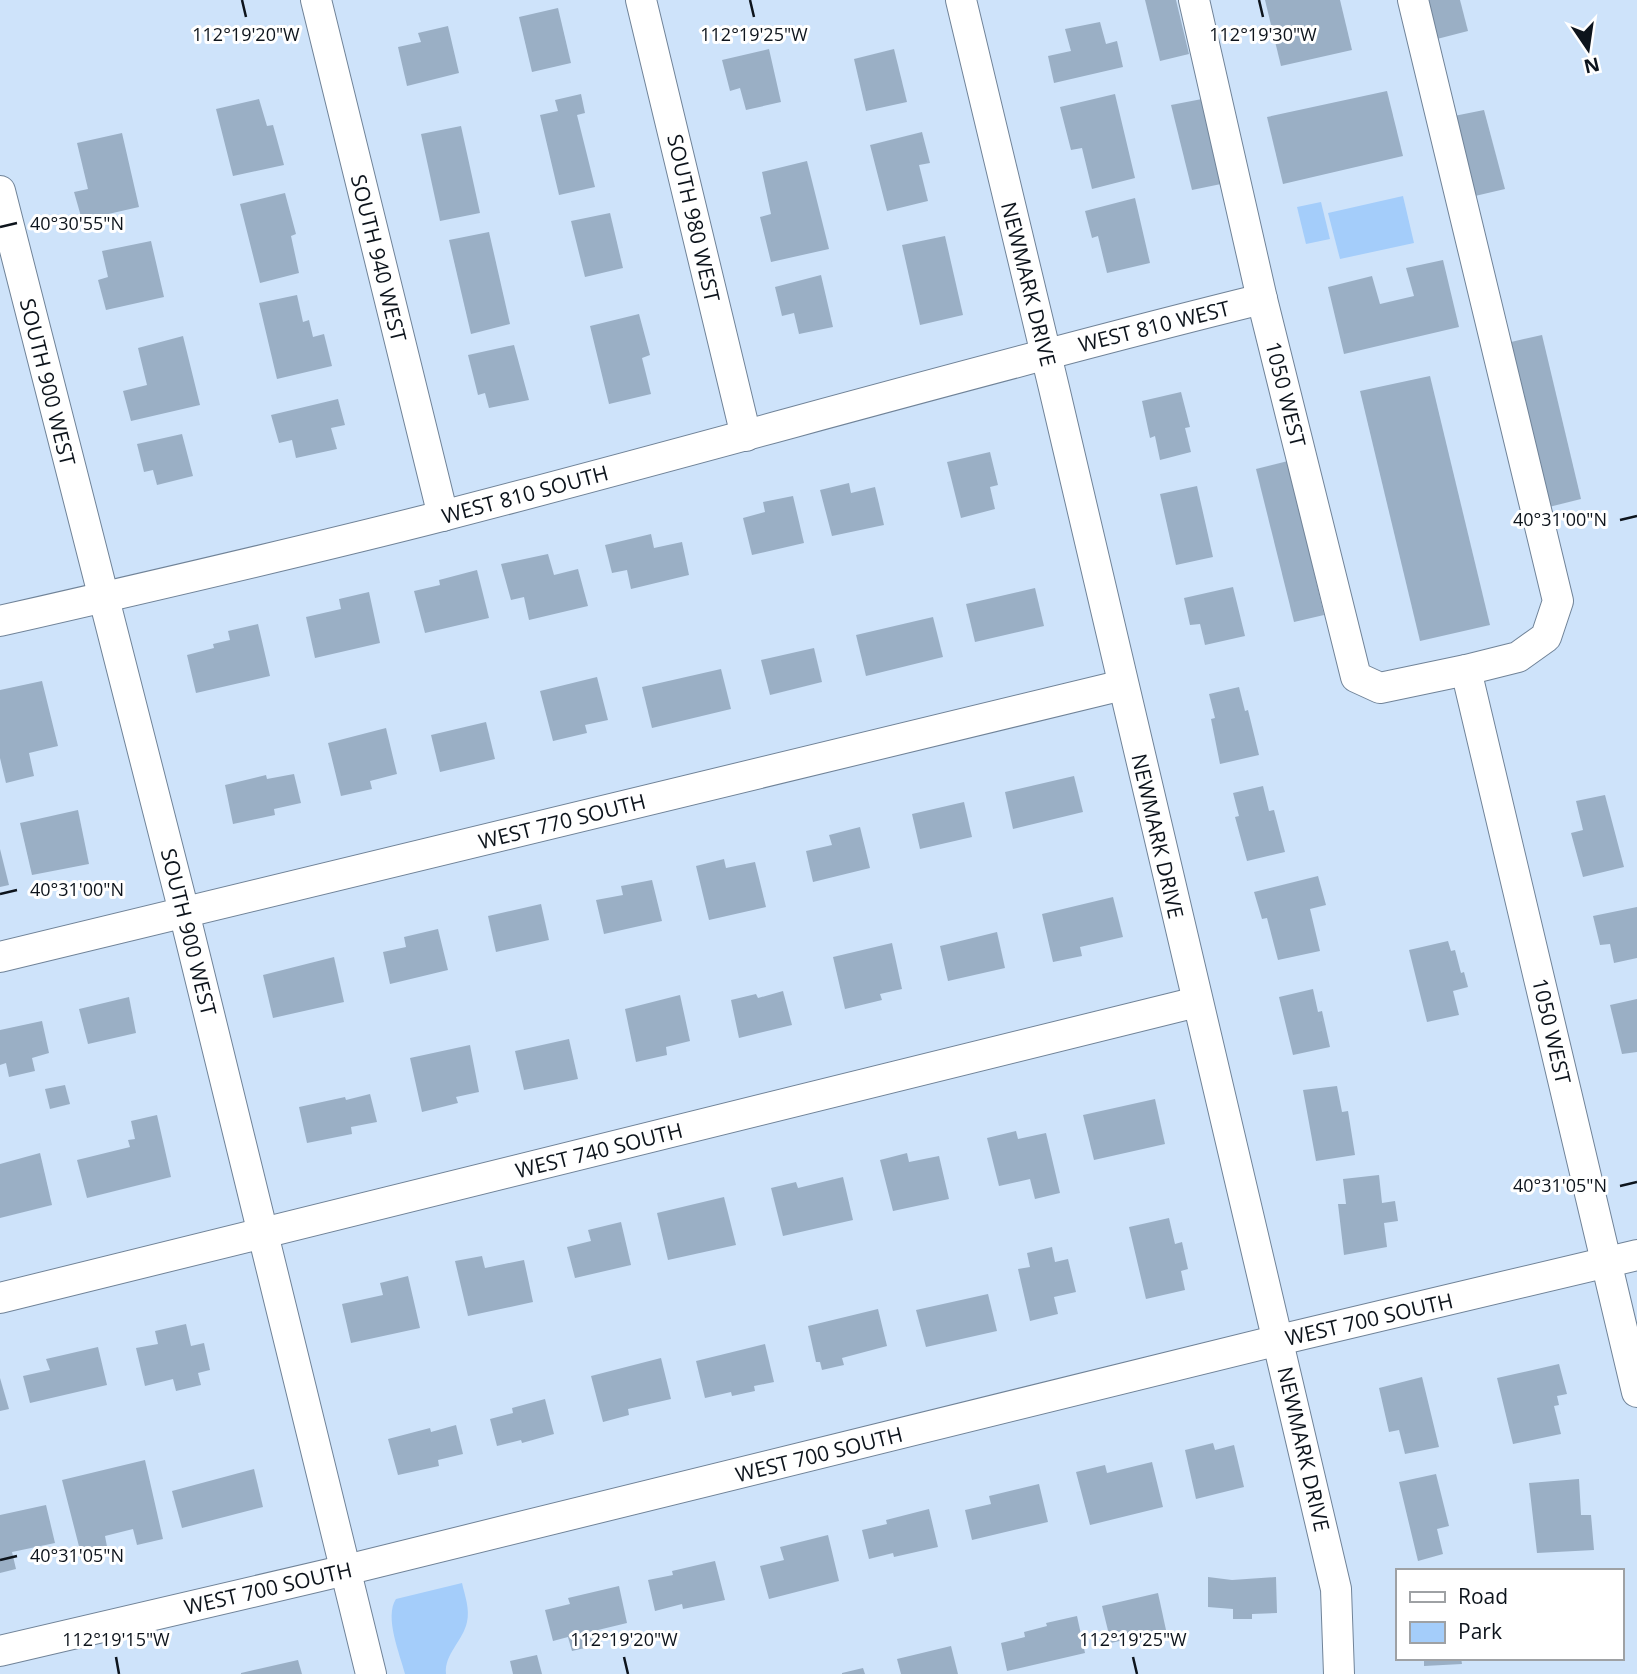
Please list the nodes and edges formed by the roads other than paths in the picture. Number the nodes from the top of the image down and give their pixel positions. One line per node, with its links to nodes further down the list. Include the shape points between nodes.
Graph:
1 (316, 0): 10 (street, SOUTH 940 WEST)
2 (641, 0): 9 (street, SOUTH 980 WEST)
3 (961, 0): 8 (street, NEWMARK DRIVE)
4 (1194, 0): 7 (street, 1050 WEST)
5 (1413, 0): 13 (street, 1050 WEST, via 1558,601 1546,637 1518,657)
6 (0, 191): 11 (street, SOUTH 900 WEST)
7 (1262, 299): 8 (street, WEST 810 WEST); 13 (street, 1050 WEST, via 1356,677 1380,688)
8 (1046, 353): 9 (street, WEST 810 SOUTH); 14 (street, NEWMARK DRIVE)
9 (746, 436): 10 (street, WEST 810 SOUTH)
10 (443, 516): 11 (street, WEST 810 SOUTH)
11 (102, 598): 12 (street, WEST 810 SOUTH); 15 (street, SOUTH 900 WEST)
12 (0, 621)
13 (1466, 670): 20 (street, 1050 WEST)
14 (1123, 685): 15 (street, WEST 770 SOUTH); 17 (street, NEWMARK DRIVE)
15 (184, 912): 16 (street, WEST 770 SOUTH); 18 (street, SOUTH 900 WEST)
16 (0, 957)
17 (1197, 1002): 18 (street, WEST 740 SOUTH); 22 (street, NEWMARK DRIVE)
18 (264, 1233): 21 (street, WEST 740 SOUTH); 24 (street, SOUTH 900 WEST)
19 (1637, 1255): 20 (street, WEST 700 SOUTH)
20 (1607, 1263): 22 (street, WEST 700 SOUTH); 23 (street, 1050 WEST)
21 (0, 1298)
22 (1279, 1340): 24 (street, WEST 700 SOUTH); 27 (street, NEWMARK DRIVE, via 1336,1589)
23 (1637, 1392)
24 (346, 1570): 25 (street, WEST 700 SOUTH); 26 (street, SOUTH 900 WEST)
25 (0, 1651)
26 (371, 1674)
27 (1339, 1674)

